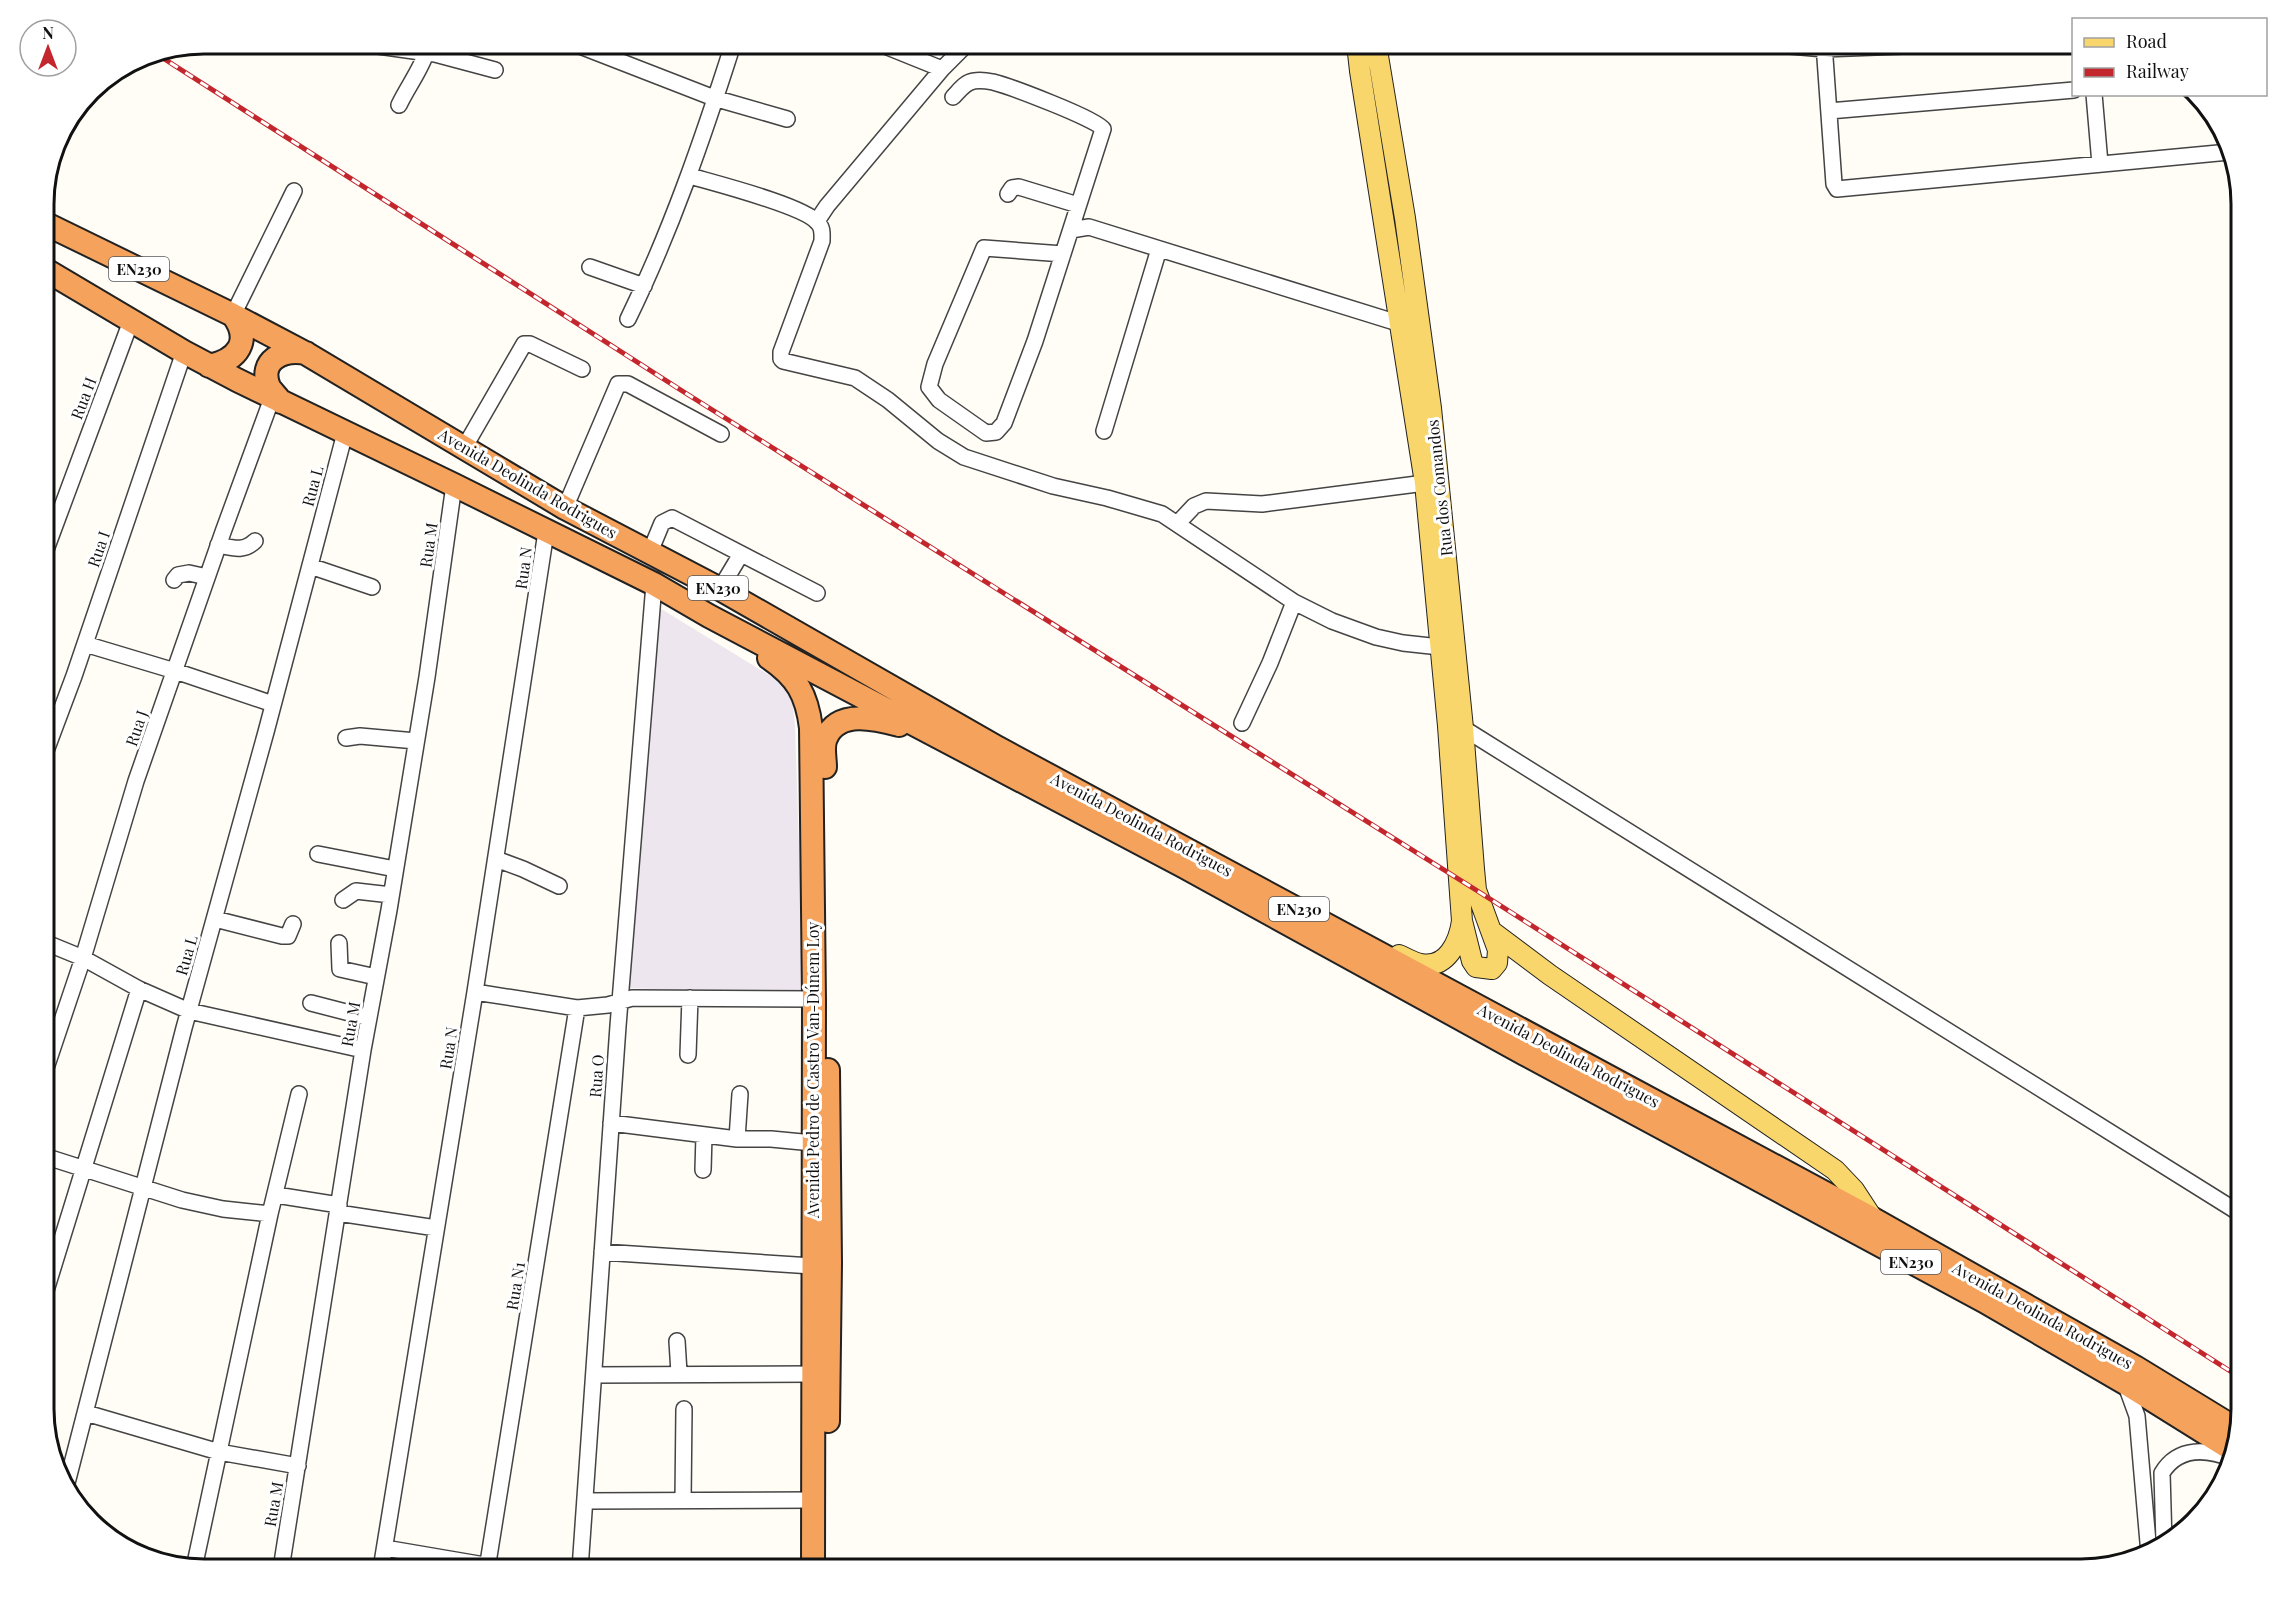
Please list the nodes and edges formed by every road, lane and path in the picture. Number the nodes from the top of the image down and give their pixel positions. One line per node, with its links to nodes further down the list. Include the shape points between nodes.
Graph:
1 (426, 54): 16 (street)
2 (430, 54): 11 (street)
3 (604, 54): 14 (street)
4 (729, 54): 14 (street)
5 (905, 54): 10 (street)
6 (957, 54): 10 (street)
7 (1358, 54): 37 (main road, Rua dos Comandos)
8 (1378, 54): 71 (main road, Rua dos Comandos, via 1431,408)
9 (1824, 54): 17 (street)
10 (942, 69): 25 (street)
11 (495, 70)
12 (2072, 90): 17 (street)
13 (2094, 96): 20 (street)
14 (714, 98): 18 (street); 21 (street)
15 (953, 98): 24 (street, via 964,85 991,81 1101,125 1101,137)
16 (399, 105)
17 (1828, 111): 20 (street, via 1837,189)
18 (787, 119)
19 (2222, 153): 20 (street)
20 (2100, 164)
21 (690, 176): 25 (street, via 754,194); 33 (street)
22 (294, 191): 34 (street)
23 (1008, 194): 24 (street, via 1019,187)
24 (1077, 209): 26 (street); 28 (street)
25 (817, 221): 50 (street, via 822,241 781,352 783,361 855,378 964,457 1053,486 1147,509)
26 (1089, 227): 28 (street); 29 (street)
27 (54, 228): 34 (highway, Avenida Deolinda Rodrigues / EN230)
28 (1071, 230): 30 (street)
29 (1159, 249): 37 (street); 43 (street)
30 (1063, 254): 30 (street, via 984,248 929,387 939,400 986,433 996,432 1004,423)
31 (590, 267): 33 (street)
32 (54, 275): 36 (highway, Avenida Deolinda Rodrigues / EN230)
33 (644, 286): 35 (street)
34 (233, 315): 39 (highway, Avenida Deolinda Rodrigues / EN230); 40 (highway, via 241,326 241,344 227,361)
35 (628, 320)
36 (131, 321): 38 (highway, Avenida Deolinda Rodrigues / EN230); 51 (street, Rua H)
37 (1401, 324): 47 (main road, Rua dos Comandos)
38 (184, 351): 40 (highway, Avenida Deolinda Rodrigues / EN230); 66 (street, Rua I)
39 (307, 354): 42 (highway, via 283,352 271,364 267,374); 46 (highway, Avenida Deolinda Rodrigues / EN230)
40 (209, 366): 42 (highway, Avenida Deolinda Rodrigues / EN230)
41 (582, 369): 46 (street, via 524,344)
42 (277, 400): 44 (highway, Avenida Deolinda Rodrigues / EN230); 54 (street, Rua J)
43 (1104, 431)
44 (345, 433): 48 (highway, Avenida Deolinda Rodrigues / EN230); 57 (street, Rua L)
45 (721, 434): 49 (street, via 628,384 618,384)
46 (464, 448): 49 (highway, Avenida Deolinda Rodrigues / EN230)
47 (1425, 483): 50 (street, via 1262,504 1206,501 1194,506); 67 (main road, Rua dos Comandos)
48 (454, 485): 52 (highway, Avenida Deolinda Rodrigues / EN230); 75 (street, Rua M)
49 (565, 508): 55 (highway, Avenida Deolinda Rodrigues / EN230)
50 (1177, 524): 64 (street)
51 (54, 528)
52 (546, 532): 60 (highway, Avenida Deolinda Rodrigues / EN230); 77 (street, Rua N)
53 (255, 541): 54 (street, via 240,549)
54 (218, 545): 58 (street, Rua J)
55 (650, 552): 56 (street, via 662,523 672,518); 62 (highway, Avenida Deolinda Rodrigues / EN230)
56 (741, 554): 62 (street); 63 (street)
57 (309, 566): 61 (street); 69 (street, Rua L)
58 (207, 577): 59 (street, via 189,573); 68 (street, Rua J)
59 (174, 580)
60 (654, 584): 65 (highway, Avenida Deolinda Rodrigues / EN230); 95 (street, Rua O)
61 (372, 587)
62 (720, 589): 85 (highway, Avenida Deolinda Rodrigues / EN230, via 998,748)
63 (817, 593)
64 (1294, 602): 67 (street, via 1356,631); 70 (street)
65 (709, 616): 73 (highway, Avenida Deolinda Rodrigues / EN230); 94 (highway, Avenida Pedro de Castro Van-Dúnem Loy, via 786,671 798,685 809,712)
66 (85, 644): 68 (street); 72 (street, Rua I)
67 (1440, 647): 83 (main road, Rua dos Comandos)
68 (175, 671): 69 (street); 89 (street, Rua J, via 136,781)
69 (273, 704): 82 (street, Rua L)
70 (1242, 723)
71 (1463, 728): 86 (main road, Rua dos Comandos, via 1476,890); 114 (street)
72 (54, 729)
73 (932, 733): 126 (highway, Avenida Deolinda Rodrigues / EN230, via 1984,1301); 148 (highway, Avenida Pedro de Castro Van-Dúnem Loy, via 860,718 839,723 824,742 831,1263)
74 (346, 738): 75 (street)
75 (416, 741): 78 (street, Rua M)
76 (318, 854): 78 (street)
77 (496, 859): 79 (street); 92 (street, Rua N)
78 (395, 869): 80 (street, Rua M)
79 (559, 886)
80 (391, 895): 81 (street, via 356,891); 90 (street, Rua M)
81 (343, 900)
82 (215, 919): 84 (street, via 282,936 288,936); 98 (street, Rua L)
83 (1462, 921): 85 (main road, via 1451,952 1431,964 1420,964); 86 (main road, via 1476,967 1492,969 1497,963)
84 (293, 924)
85 (1345, 933): 117 (highway, Avenida Deolinda Rodrigues / EN230)
86 (1494, 933): 117 (main road, via 1835,1170)
87 (339, 943): 90 (street, via 340,969)
88 (54, 946): 89 (street)
89 (83, 958): 91 (street); 100 (street, Rua J)
90 (376, 977): 99 (street, Rua M)
91 (139, 989): 98 (street); 110 (street)
92 (475, 992): 97 (street); 118 (street, Rua N)
93 (690, 998): 94 (street); 95 (street); 102 (street)
94 (814, 999): 108 (highway, Avenida Pedro de Castro Van-Dúnem Loy)
95 (620, 1001): 97 (street); 105 (street, Rua O)
96 (311, 1003): 99 (street)
97 (577, 1008): 145 (street, Rua N1)
98 (189, 1011): 101 (street); 112 (street, Rua L)
99 (369, 1018): 101 (street, Rua M)
100 (54, 1044)
101 (363, 1050): 115 (street, Rua M)
102 (688, 1055)
103 (299, 1094): 113 (street)
104 (740, 1094): 107 (street)
105 (611, 1123): 106 (street); 119 (street, Rua O)
106 (704, 1135): 107 (street); 111 (street)
107 (736, 1139): 108 (street)
108 (813, 1143): 121 (highway, Avenida Pedro de Castro Van-Dúnem Loy)
109 (54, 1159): 110 (street)
110 (84, 1168): 112 (street); 120 (street)
111 (703, 1170)
112 (144, 1188): 116 (street, via 223,1209); 128 (street, Rua L)
113 (276, 1195): 115 (street); 116 (street)
114 (2231, 1208)
115 (338, 1209): 118 (street); 133 (street, Rua M)
116 (270, 1214): 131 (street)
117 (1873, 1219): 129 (highway, Avenida Deolinda Rodrigues / EN230)
118 (436, 1228): 140 (street, Rua N)
119 (602, 1252): 121 (street); 125 (street, Rua O)
120 (54, 1266)
121 (812, 1266): 124 (highway, Avenida Pedro de Castro Van-Dúnem Loy)
122 (678, 1341): 123 (street)
123 (679, 1373): 124 (street); 125 (street)
124 (812, 1374): 136 (highway, Avenida Pedro de Castro Van-Dúnem Loy)
125 (594, 1375): 137 (street, Rua O)
126 (2125, 1383): 130 (highway, Avenida Deolinda Rodrigues / EN230); 139 (street, via 2137,1416)
127 (684, 1409): 135 (street)
128 (86, 1413): 131 (street); 134 (street, Rua L)
129 (2230, 1425)
130 (2226, 1446)
131 (219, 1452): 133 (street); 141 (street)
132 (2223, 1456): 138 (street, via 2188,1453 2176,1458 2162,1473)
133 (298, 1466): 142 (street, Rua M)
134 (69, 1474)
135 (683, 1500): 136 (street); 137 (street)
136 (813, 1500): 147 (highway, Avenida Pedro de Castro Van-Dúnem Loy)
137 (585, 1501): 146 (street, Rua O)
138 (2164, 1534)
139 (2148, 1542)
140 (385, 1548): 143 (street, Rua N); 144 (street)
141 (196, 1559)
142 (282, 1559)
143 (383, 1559)
144 (441, 1559)
145 (488, 1559)
146 (581, 1559)
147 (813, 1559)
148 (828, 1559)

